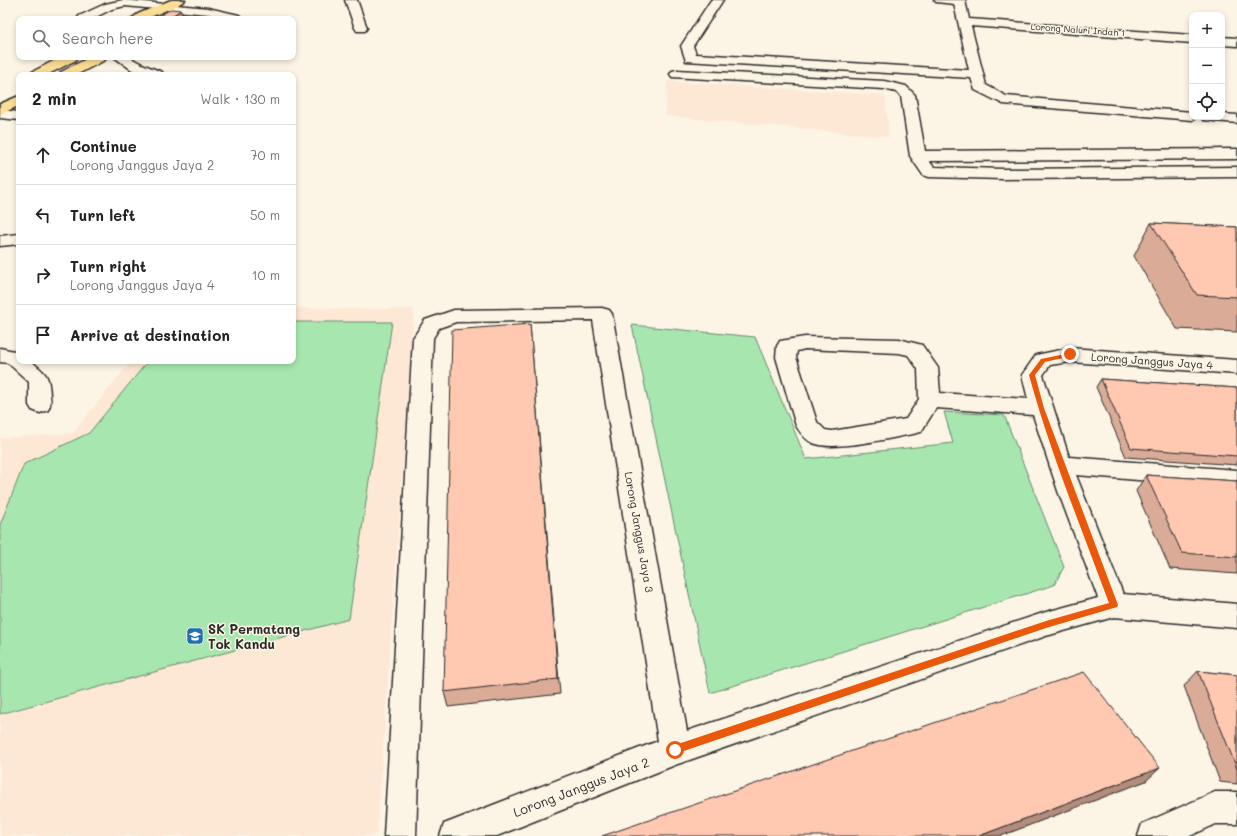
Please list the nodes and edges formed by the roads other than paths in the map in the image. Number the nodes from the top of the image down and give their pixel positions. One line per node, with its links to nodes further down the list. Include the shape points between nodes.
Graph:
1 (180, 0): 6 (main road)
2 (351, 0): 12 (street)
3 (717, 0): 23 (street, via 687,46 692,58)
4 (940, 0): 5 (street)
5 (959, 1): 11 (street)
6 (168, 7): 7 (street, via 125,3 109,6); 8 (main road); 9 (main road); 10 (street)
7 (89, 16)
8 (145, 16)
9 (159, 16)
10 (230, 16)
11 (964, 22): 13 (street, Lorong Naluri Indah 1); 23 (street)
12 (361, 28)
13 (1189, 39)
14 (1225, 41): 15 (street)
15 (1237, 42)
16 (66, 60): 19 (main road)
17 (94, 60): 20 (main road)
18 (125, 60): 21 (street)
19 (43, 72)
20 (72, 72)
21 (150, 72)
22 (677, 74): 32 (street, via 884,85 901,89 908,95)
23 (977, 74): 28 (street, via 980,87 1003,100)
24 (16, 102): 25 (main road)
25 (0, 110)
26 (0, 114): 27 (street)
27 (16, 116)
28 (1189, 116)
29 (1225, 118): 30 (street)
30 (1237, 119)
31 (1237, 154): 32 (street)
32 (918, 156): 33 (street, via 929,172)
33 (1237, 172)
34 (16, 239): 35 (street)
35 (0, 240)
36 (0, 355): 37 (street)
37 (16, 359)
38 (22, 364): 41 (street, via 39,380)
39 (1237, 367): 42 (street, Lorong Janggus Jaya 4, via 1070,354 1043,360 1032,375)
40 (930, 400): 40 (street, via 913,426 832,439 819,437 807,426 786,357 787,346 805,342 899,346 916,350 928,368); 42 (street)
41 (40, 405)
42 (1041, 408): 43 (street)
43 (1061, 465): 44 (street); 45 (street)
44 (1237, 479)
45 (1114, 605): 46 (street, Lorong Janggus Jaya 2); 47 (street, Lorong Janggus Jaya 2, via 1046,624)
46 (1237, 616)
47 (675, 750): 49 (street, Lorong Janggus Jaya 2); 50 (street, Lorong Janggus Jaya 3, via 602,314 454,316 432,324 423,338)
48 (1237, 808): 51 (street, via 1215,808)
49 (471, 833)
50 (400, 836)
51 (1154, 836)

